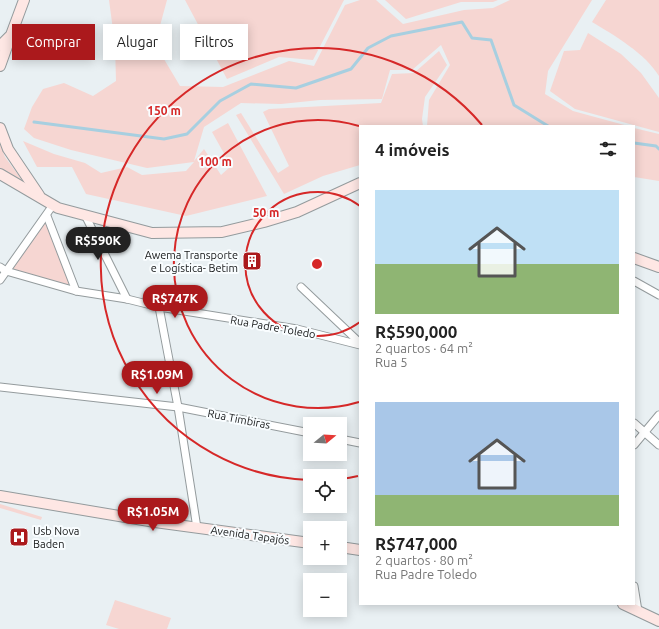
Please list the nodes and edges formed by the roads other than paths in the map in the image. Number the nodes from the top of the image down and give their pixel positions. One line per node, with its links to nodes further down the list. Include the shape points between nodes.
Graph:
1 (24, 0): 2 (main road)
2 (11, 35): 3 (main road); 4 (main road)
3 (0, 46)
4 (0, 66)
5 (0, 128): 8 (main road, via 8,149)
6 (0, 174): 8 (main road)
7 (359, 183): 10 (main road, via 297,212 222,232 152,233)
8 (41, 198): 9 (main road)
9 (53, 205): 10 (main road); 11 (street)
10 (85, 215): 20 (street)
11 (47, 216): 14 (street); 18 (street)
12 (635, 258): 13 (main road)
13 (659, 267)
14 (3, 269): 15 (street); 18 (street, Rua Padre Toledo)
15 (0, 280)
16 (635, 282): 19 (street)
17 (301, 287): 22 (street)
18 (76, 292): 20 (street, Rua Padre Toledo)
19 (659, 295)
20 (127, 299): 21 (street, Rua Padre Toledo)
21 (159, 307): 23 (street, Rua Padre Toledo, via 296,329); 25 (street)
22 (359, 343)
23 (359, 344)
24 (0, 386): 25 (street, Rua Timbiras)
25 (178, 407): 28 (street, Rua Timbiras); 35 (street)
26 (659, 415): 29 (street)
27 (635, 424): 29 (street)
28 (303, 432)
29 (644, 432): 32 (street); 33 (street)
30 (347, 440): 31 (street)
31 (359, 443)
32 (635, 444)
33 (659, 445)
34 (0, 496): 35 (main road, Avenida Tapajós)
35 (197, 528): 36 (main road, Avenida Tapajós)
36 (303, 542)
37 (347, 549): 38 (main road)
38 (359, 550)
39 (635, 592): 41 (street)
40 (625, 605): 41 (main road)
41 (638, 611): 42 (main road)
42 (659, 621)

